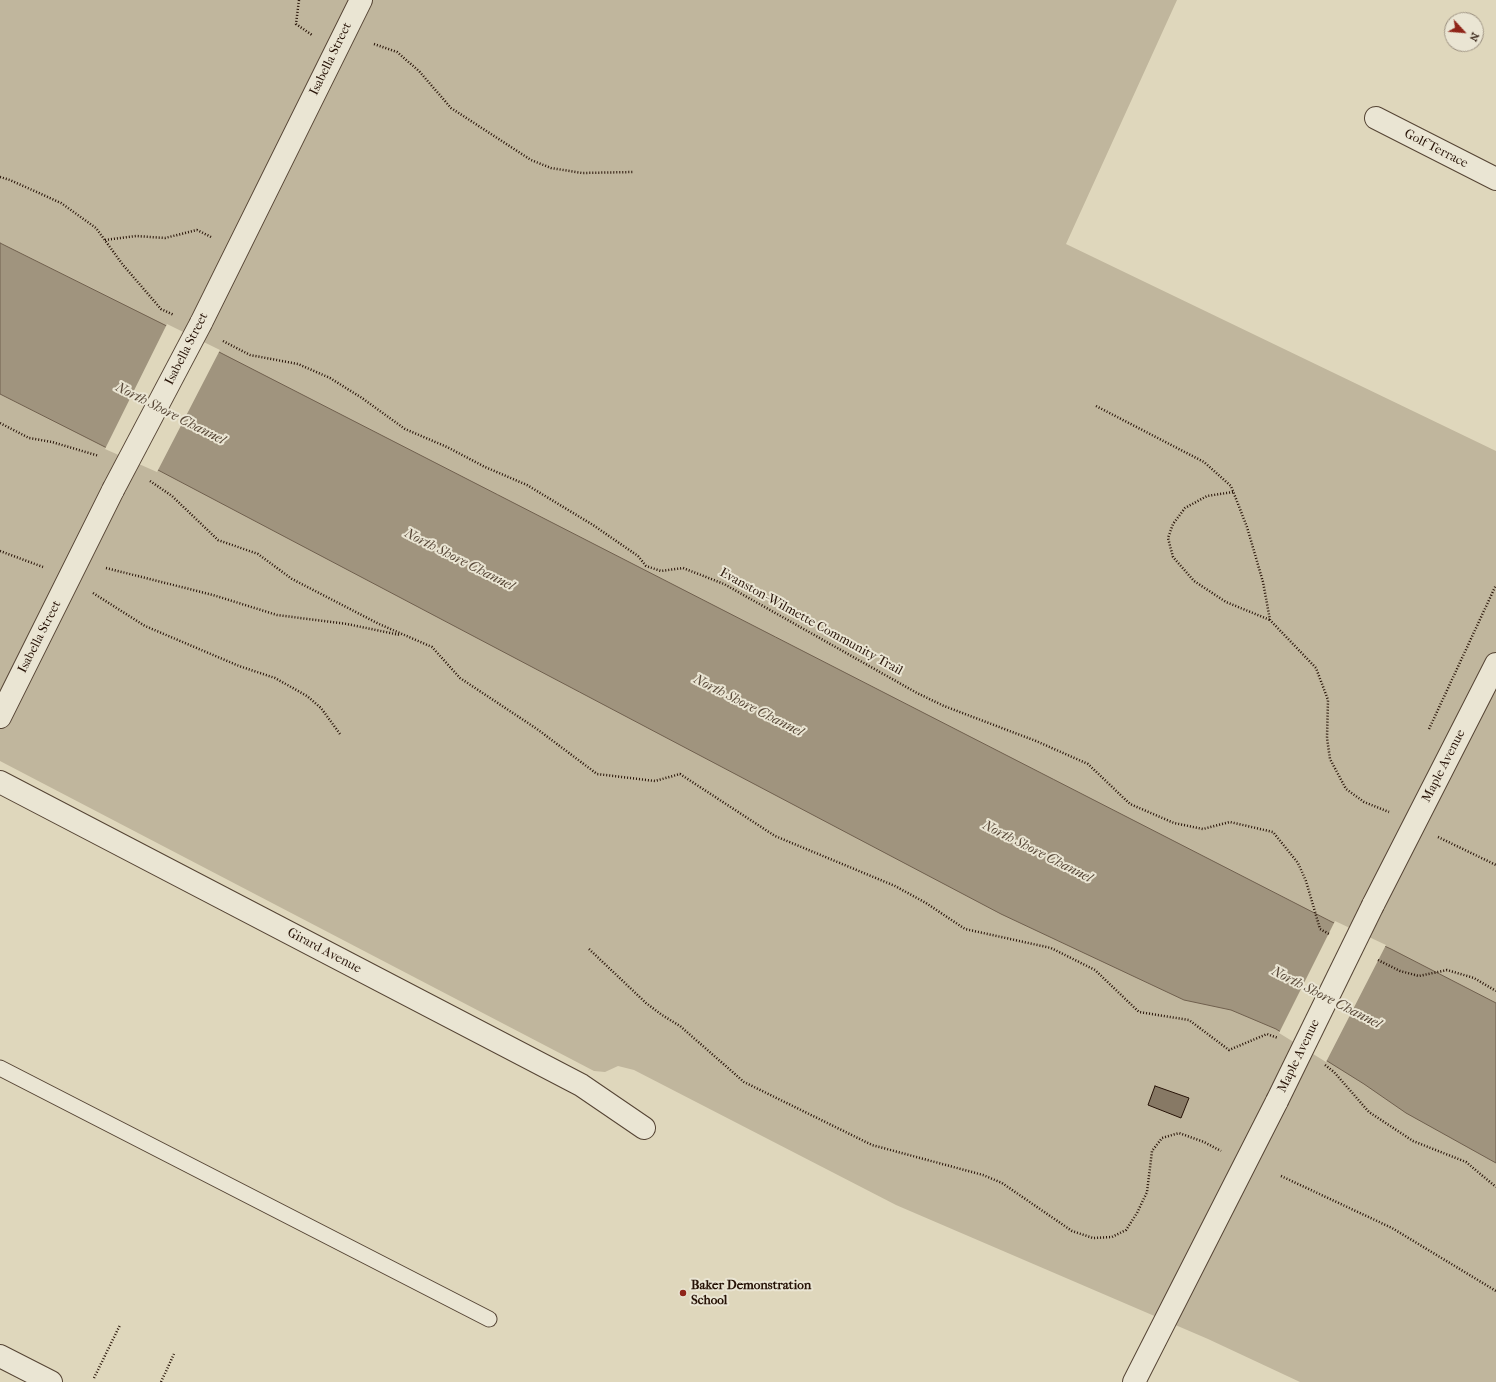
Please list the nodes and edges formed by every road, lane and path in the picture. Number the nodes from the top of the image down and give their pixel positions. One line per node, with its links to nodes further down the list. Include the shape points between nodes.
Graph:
1 (299, 0): 3 (path, via 296,24)
2 (361, 0): 26 (street, Isabella Street, bridge, via 201,323 113,490)
3 (316, 37)
4 (374, 44): 6 (path, via 397,52 451,108 531,160 551,168 582,173)
5 (1376, 118): 8 (street, Golf Terrace)
6 (633, 172)
7 (0, 178): 10 (path, via 60,203 96,228)
8 (1496, 179)
9 (215, 239): 10 (path, via 197,230 165,238 136,236)
10 (105, 240): 11 (path, via 161,309)
11 (175, 316)
12 (222, 341): 33 (path, Evanston-Wilmette Community Trail, via 250,355 298,364 330,378 405,429 527,485 600,530 638,556 646,566 661,571 683,568 724,584 917,693 1088,764 1130,804 1174,823 1202,829 1230,822 1273,832 1298,863 1320,929)
13 (1096, 406): 17 (path, via 1204,462 1231,486)
14 (0, 423): 15 (path, via 29,438)
15 (99, 456)
16 (149, 480): 24 (path, via 172,496 218,540 258,554 292,579)
17 (1233, 492): 23 (path, via 1248,527); 23 (path, via 1207,496 1185,508 1173,524 1168,538 1173,557 1194,581 1226,602)
18 (0, 552): 20 (path)
19 (106, 568): 24 (path, via 213,595 277,615 347,624)
20 (50, 570)
21 (1496, 585): 28 (path)
22 (89, 590): 27 (path, via 145,626 239,666 275,678 321,708)
23 (1270, 620): 30 (path, via 1316,668 1328,700 1327,738 1330,759 1346,789 1364,802 1390,813)
24 (406, 636): 37 (path, via 432,647 460,678 537,729 597,774 655,781 680,774 775,836 895,886 965,929 1051,948 1095,970 1139,1012 1189,1020 1229,1050 1267,1034)
25 (1496, 664): 52 (street, Maple Avenue, bridge)
26 (0, 718)
27 (340, 734)
28 (1426, 734)
29 (0, 782): 40 (street, Girard Avenue, via 581,1085)
30 (1393, 806)
31 (1434, 835): 32 (path)
32 (1496, 865)
33 (1333, 936)
34 (589, 949): 41 (path, via 646,1003 680,1026 744,1082 872,1145 983,1175 1002,1183 1072,1231 1093,1238 1112,1237 1126,1230 1147,1192 1152,1151 1162,1138 1179,1133)
35 (1373, 957): 36 (path, via 1400,972 1419,976 1447,970 1474,978)
36 (1496, 992)
37 (1280, 1038)
38 (1324, 1064): 43 (path, via 1369,1112 1413,1141 1466,1162)
39 (0, 1068): 45 (lane)
40 (644, 1128)
41 (1223, 1152)
42 (1281, 1176): 44 (path, via 1392,1228)
43 (1496, 1187)
44 (1496, 1291)
45 (489, 1319)
46 (120, 1325): 49 (path)
47 (174, 1354): 51 (path)
48 (0, 1356): 50 (street)
49 (94, 1378)
50 (51, 1382)
51 (161, 1382)
52 (1134, 1382)

